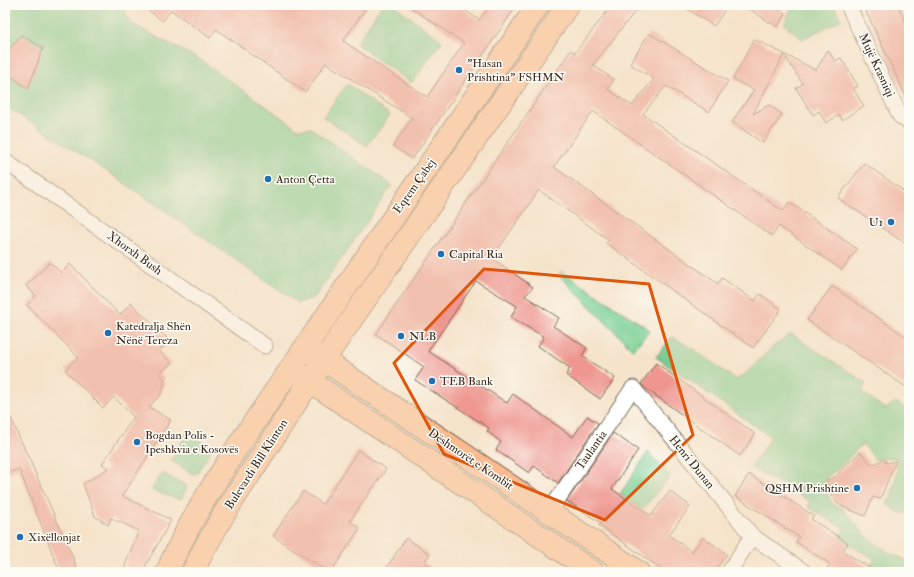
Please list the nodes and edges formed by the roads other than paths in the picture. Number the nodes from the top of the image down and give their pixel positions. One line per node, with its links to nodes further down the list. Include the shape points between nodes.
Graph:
1 (538, 5): 7 (main road, Eqrem Çabej)
2 (568, 5): 8 (main road, Eqrem Çabej)
3 (848, 5): 4 (street, Mujë Krasniqi, via 900,116)
4 (909, 122)
5 (5, 161): 6 (street, Xhorxh Bush)
6 (264, 346)
7 (305, 346): 8 (main road, Dëshmorët e Kombit); 9 (main road, Eqrem Çabej)
8 (325, 360): 10 (main road, Bulevardi Bill Klinton); 12 (main road, Dëshmorët e Kombit)
9 (290, 368): 10 (main road, Dëshmorët e Kombit); 14 (main road, Bulevardi Bill Klinton, via 202,503)
10 (310, 382): 15 (main road, Bulevardi Bill Klinton, via 224,514); 16 (main road, Dëshmorët e Kombit)
11 (633, 388): 12 (street, Taulantia); 13 (street, Henri Dunan)
12 (549, 512): 17 (main road, Dëshmorët e Kombit)
13 (752, 536): 18 (street); 19 (street, Henri Dunan)
14 (167, 572)
15 (193, 572)
16 (593, 572)
17 (638, 572)
18 (729, 572)
19 (804, 572)

